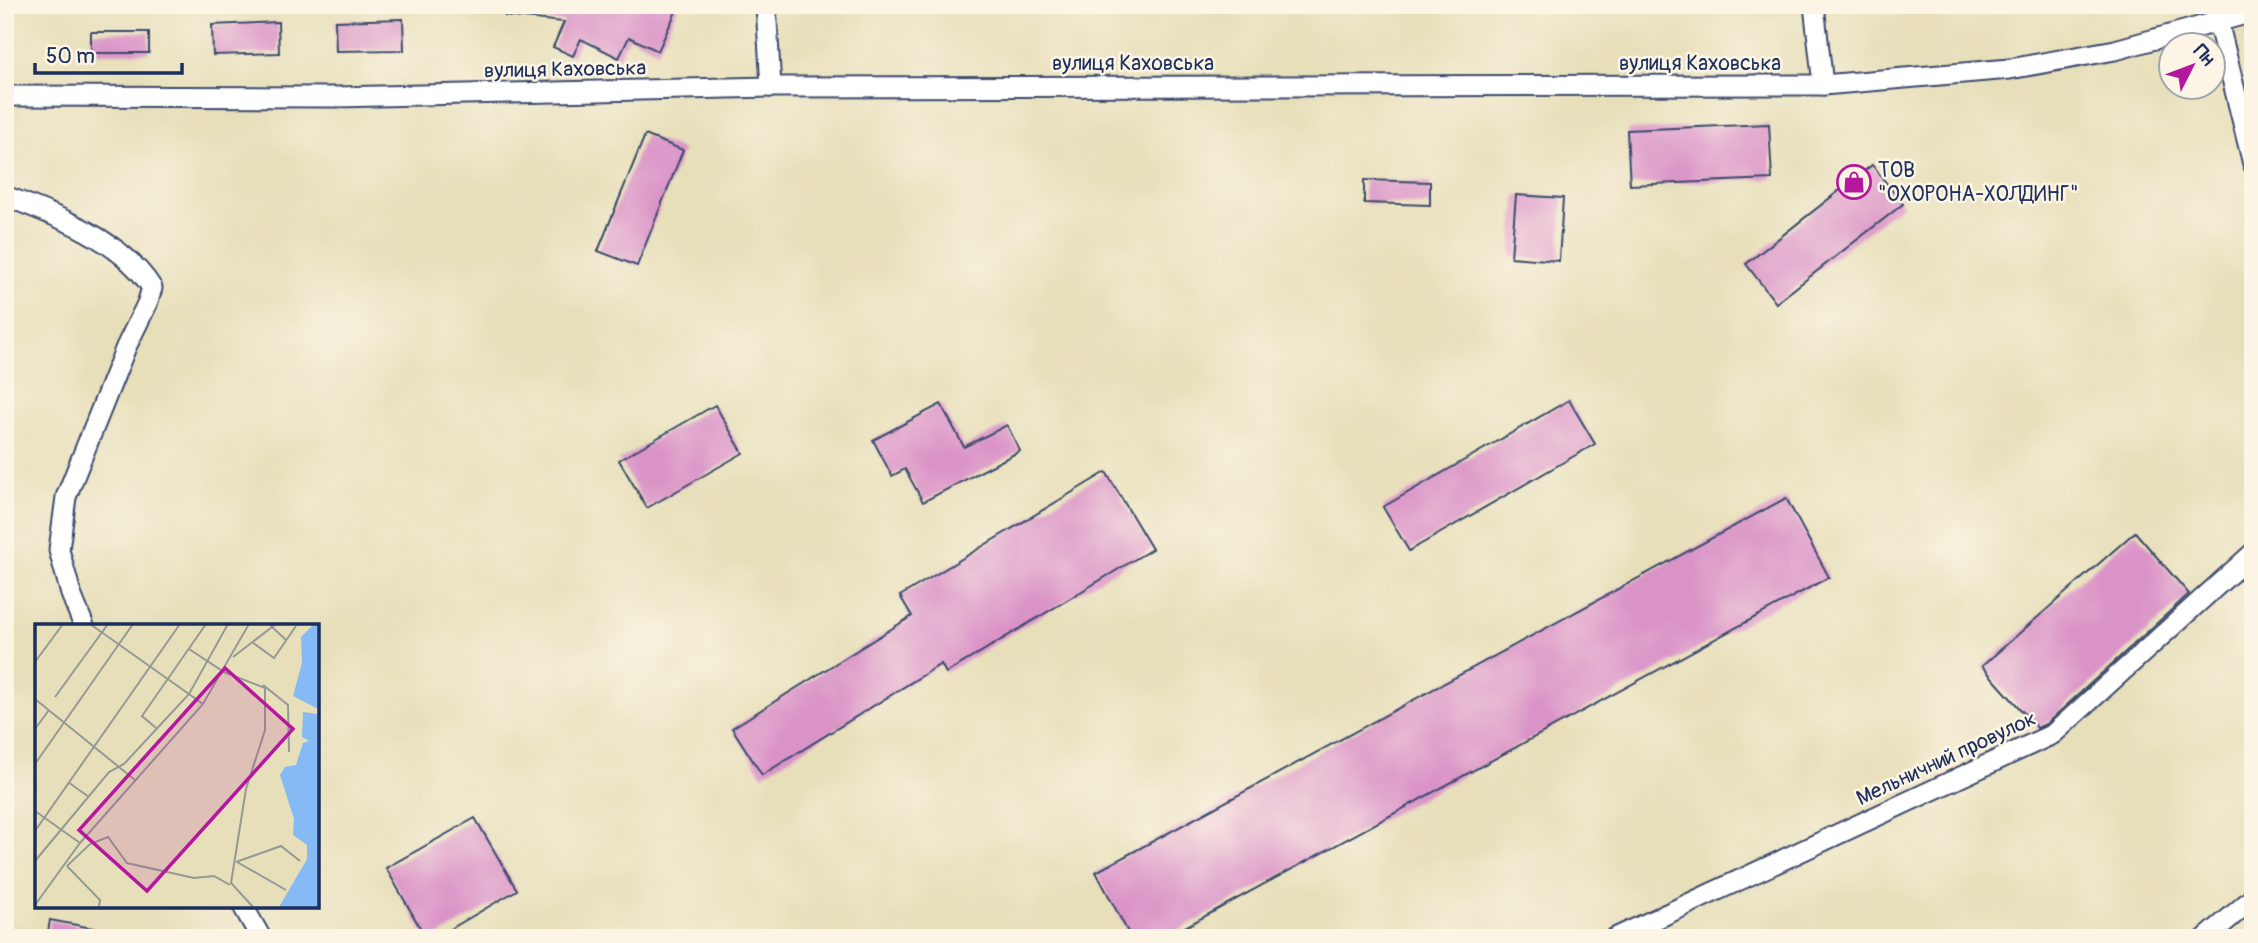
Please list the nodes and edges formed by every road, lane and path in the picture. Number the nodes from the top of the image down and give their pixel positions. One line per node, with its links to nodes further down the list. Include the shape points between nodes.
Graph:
1 (766, 5): 6 (street)
2 (1814, 5): 5 (street)
3 (2253, 12): 4 (street, вулиця Каховська)
4 (2215, 14): 5 (street, вулиця Каховська, via 2115,51 2010,69); 8 (street)
5 (1823, 85): 6 (street, вулиця Каховська)
6 (771, 87): 7 (street, вулиця Каховська, via 336,97)
7 (5, 96)
8 (2253, 163)
9 (5, 196): 11 (street, via 63,217 141,270 152,288 66,497 60,550)
10 (2253, 553): 15 (street, Мельничний провулок, via 2053,734)
11 (83, 624)
12 (2253, 898): 16 (street)
13 (244, 908): 14 (street)
14 (261, 938)
15 (1615, 938)
16 (2206, 938)

